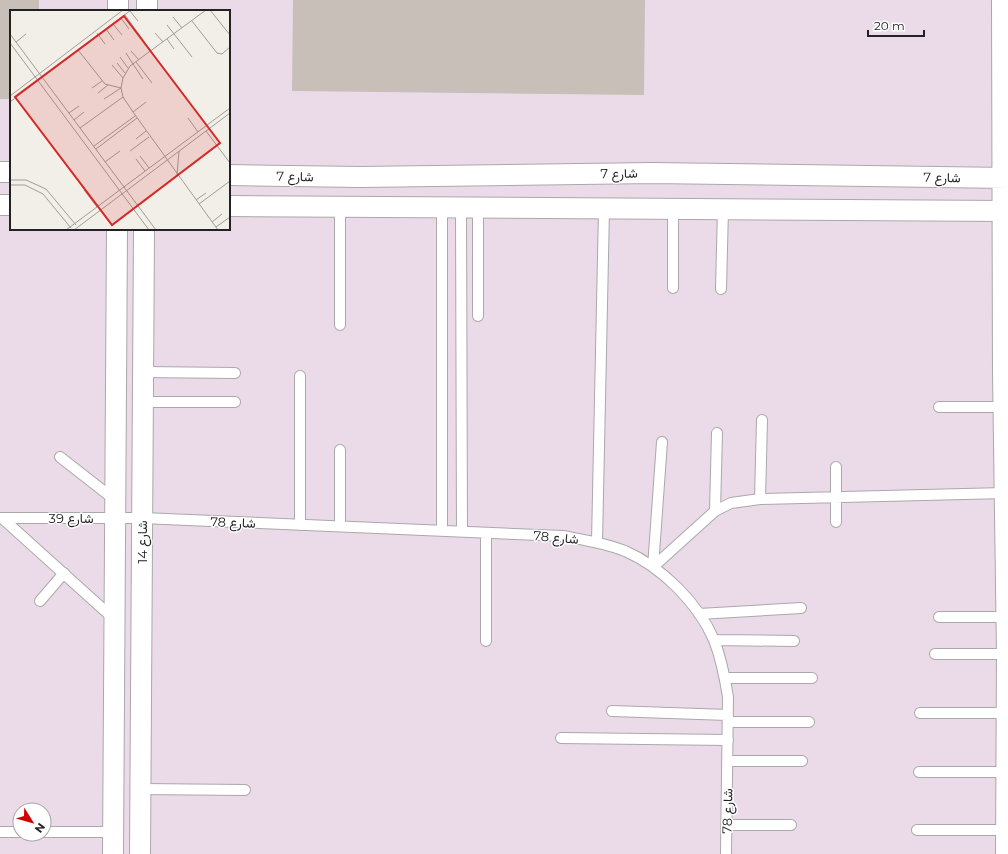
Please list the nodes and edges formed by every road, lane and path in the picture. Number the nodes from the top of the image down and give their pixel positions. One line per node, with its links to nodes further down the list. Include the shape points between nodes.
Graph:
1 (1002, 0): 3 (street)
2 (230, 175): 3 (street, شارع 7, via 360,177 652,173)
3 (1006, 178): 10 (street)
4 (230, 206): 5 (street)
5 (340, 207): 6 (street); 16 (lane)
6 (460, 208): 7 (street); 15 (lane); 41 (lane); 42 (lane)
7 (604, 209): 8 (street); 44 (lane)
8 (673, 209): 9 (street); 13 (lane)
9 (723, 209): 10 (street); 14 (lane)
10 (1006, 211): 18 (street)
11 (117, 230): 34 (street, شارع 14)
12 (144, 230): 17 (street, شارع 14)
13 (673, 288)
14 (721, 289)
15 (478, 316)
16 (340, 324)
17 (143, 372): 19 (lane); 21 (street, شارع 14)
18 (1006, 372): 24 (street)
19 (235, 373)
20 (300, 376): 39 (lane)
21 (143, 402): 22 (lane); 37 (street, شارع 14)
22 (235, 402)
23 (940, 407): 24 (lane)
24 (1004, 407): 31 (street)
25 (762, 420): 32 (lane)
26 (717, 433): 35 (lane)
27 (662, 442): 45 (lane)
28 (340, 450): 40 (lane)
29 (60, 457): 34 (lane)
30 (836, 468): 33 (lane)
31 (1005, 493): 33 (lane); 51 (street)
32 (760, 498): 33 (lane); 35 (lane, via 732,503)
33 (836, 498): 38 (lane)
34 (115, 509): 36 (lane, شارع 39); 37 (lane, شارع 39); 52 (street, شارع 14)
35 (715, 512): 45 (lane)
36 (1, 518): 46 (lane)
37 (142, 518): 39 (lane, شارع 78); 71 (street, شارع 14)
38 (836, 522)
39 (300, 525): 40 (lane, شارع 78)
40 (340, 526): 41 (lane, شارع 78)
41 (442, 531): 42 (lane, شارع 78)
42 (462, 532): 43 (lane, شارع 78)
43 (486, 533): 44 (lane, شارع 78, via 563,536); 54 (lane)
44 (597, 542): 45 (lane, شارع 78, via 626,552)
45 (653, 567): 49 (lane, شارع 78, via 678,588)
46 (64, 573): 47 (lane); 52 (lane)
47 (40, 601)
48 (801, 608): 49 (lane)
49 (699, 614): 53 (lane, شارع 78)
50 (939, 617): 51 (lane)
51 (1007, 617): 57 (street)
52 (114, 619): 80 (street, شارع 14)
53 (714, 640): 55 (lane); 58 (lane, شارع 78)
54 (486, 641)
55 (794, 641)
56 (934, 654): 57 (lane)
57 (1007, 654): 62 (street)
58 (725, 678): 59 (lane); 63 (lane, شارع 78)
59 (812, 678)
60 (612, 711): 63 (lane)
61 (920, 713): 62 (lane)
62 (1007, 714): 70 (street)
63 (728, 718): 64 (lane); 66 (lane, شارع 78)
64 (809, 722)
65 (561, 738): 66 (lane)
66 (728, 740): 67 (lane, شارع 78)
67 (727, 761): 68 (lane); 73 (lane, شارع 78)
68 (802, 761)
69 (919, 772): 70 (lane)
70 (1006, 772): 76 (street)
71 (140, 789): 72 (lane); 82 (street, شارع 14)
72 (245, 790)
73 (727, 825): 74 (lane); 83 (lane, شارع 78)
74 (791, 826)
75 (917, 830): 76 (lane)
76 (1006, 830): 84 (street)
77 (0, 832): 78 (lane)
78 (12, 832)
79 (52, 832): 80 (lane)
80 (113, 832): 81 (street, شارع 14)
81 (113, 854)
82 (140, 854)
83 (726, 854)
84 (1006, 854)

